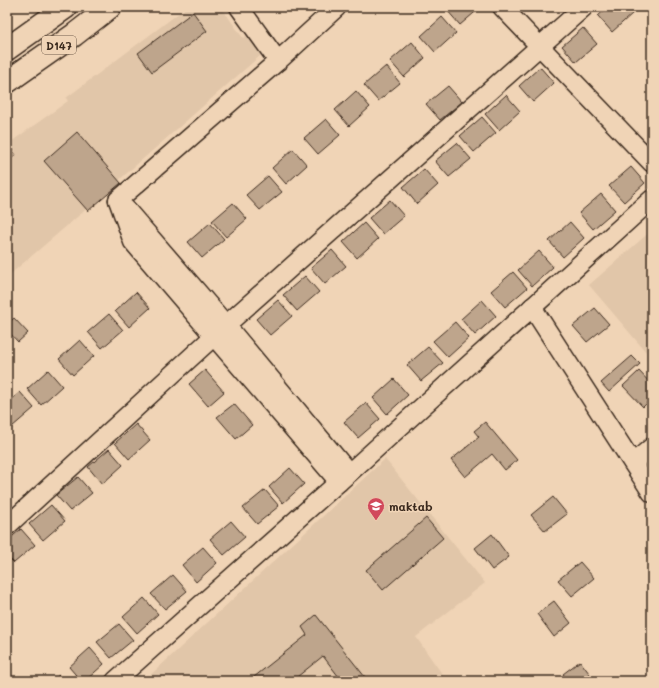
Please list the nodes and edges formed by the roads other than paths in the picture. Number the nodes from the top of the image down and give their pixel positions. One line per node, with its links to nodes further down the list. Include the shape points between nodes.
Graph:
1 (66, 7): 8 (main road, D147)
2 (110, 7): 10 (main road, D147)
3 (239, 7): 9 (street)
4 (337, 7): 9 (street)
5 (502, 7): 7 (street)
6 (584, 7): 7 (street)
7 (539, 46): 11 (street); 14 (street)
8 (7, 49)
9 (278, 61): 14 (street, via 118,200 133,242)
10 (7, 82)
11 (652, 163)
12 (652, 199): 13 (street)
13 (532, 307): 16 (street); 17 (street)
14 (220, 331): 17 (street); 19 (street)
15 (652, 448): 16 (street)
16 (633, 464): 18 (street)
17 (344, 478): 20 (street)
18 (652, 493)
19 (7, 526)
20 (115, 681)

